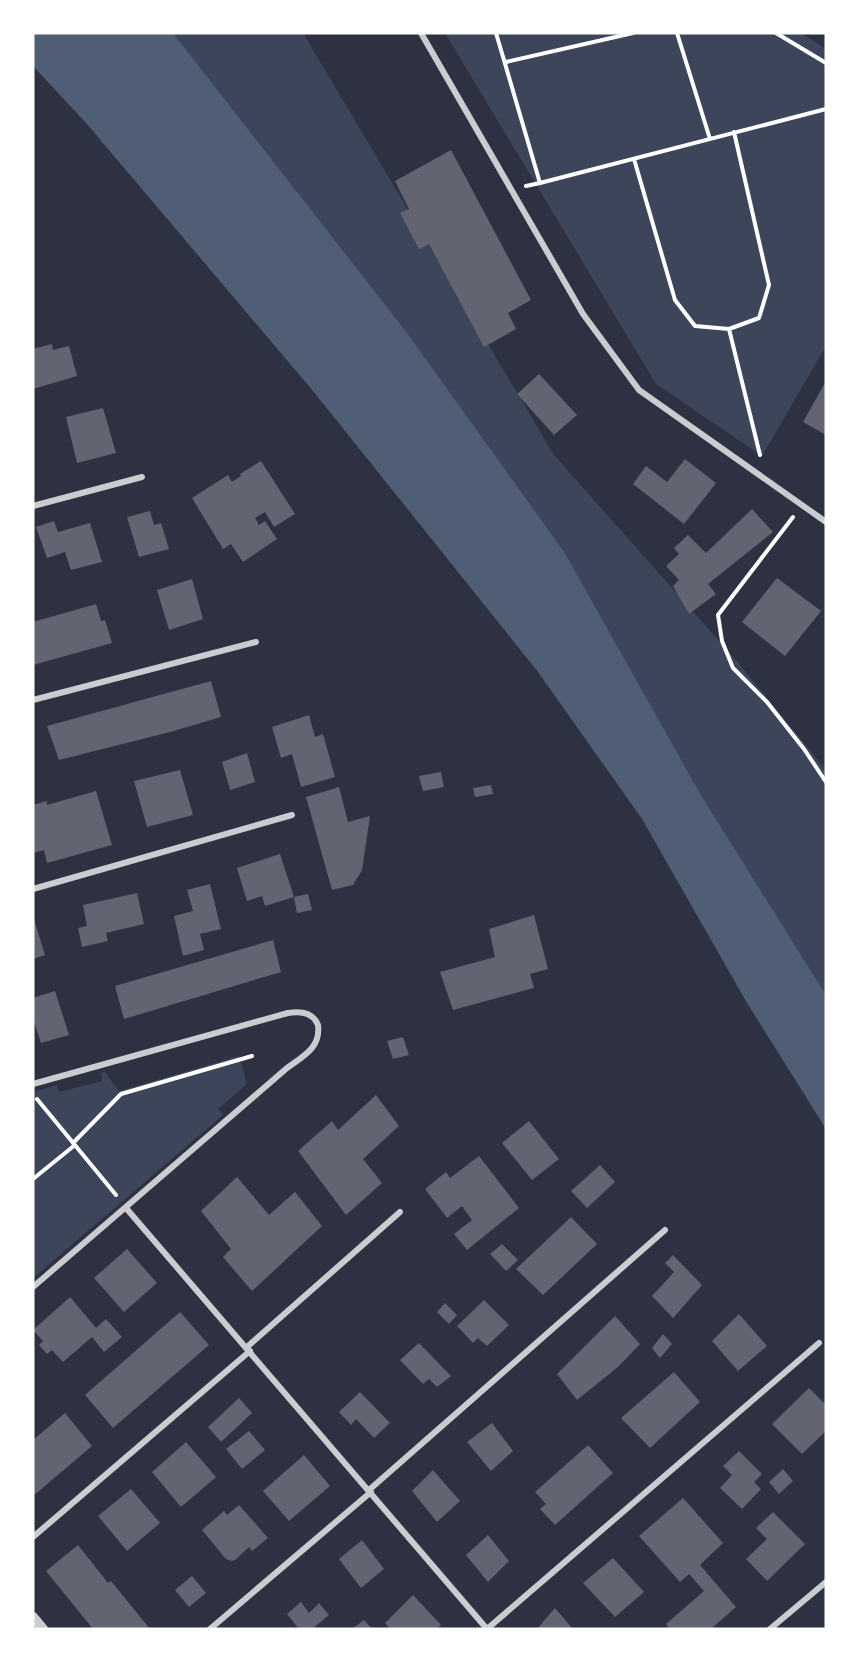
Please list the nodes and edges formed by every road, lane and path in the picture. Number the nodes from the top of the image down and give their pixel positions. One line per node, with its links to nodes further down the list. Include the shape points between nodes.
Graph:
1 (421, 33): 14 (street, via 583,314 639,390)
2 (496, 33): 6 (path)
3 (633, 33): 6 (path)
4 (677, 33): 10 (path)
5 (776, 33): 7 (path)
6 (506, 62): 11 (path, via 540,183)
7 (826, 63)
8 (826, 109): 9 (path)
9 (734, 132): 10 (path); 12 (path, via 769,285 759,318)
10 (710, 139): 11 (path)
11 (634, 158): 12 (path, via 675,300 695,326)
12 (729, 329): 14 (path)
13 (142, 477): 16 (street)
14 (765, 480): 15 (street)
15 (802, 506): 17 (street); 20 (path, via 718,615 722,641 734,668 767,702)
16 (33, 507)
17 (826, 522)
18 (256, 642): 19 (street)
19 (33, 700)
20 (826, 782)
21 (292, 815): 22 (street)
22 (33, 889)
23 (252, 1056): 26 (path, via 122,1095)
24 (33, 1084): 28 (street, via 288,1013 313,1018 318,1025 317,1040 305,1056)
25 (33, 1094): 26 (path)
26 (74, 1144): 27 (path); 28 (path)
27 (33, 1179)
28 (126, 1208): 31 (street); 33 (street)
29 (400, 1212): 33 (street)
30 (665, 1230): 34 (street)
31 (33, 1287)
32 (819, 1343): 38 (street)
33 (248, 1349): 34 (street); 35 (street)
34 (370, 1491): 38 (street); 40 (street)
35 (33, 1538)
36 (826, 1581): 41 (street)
37 (33, 1617): 39 (street)
38 (486, 1628)
39 (43, 1629)
40 (210, 1629)
41 (770, 1629)

